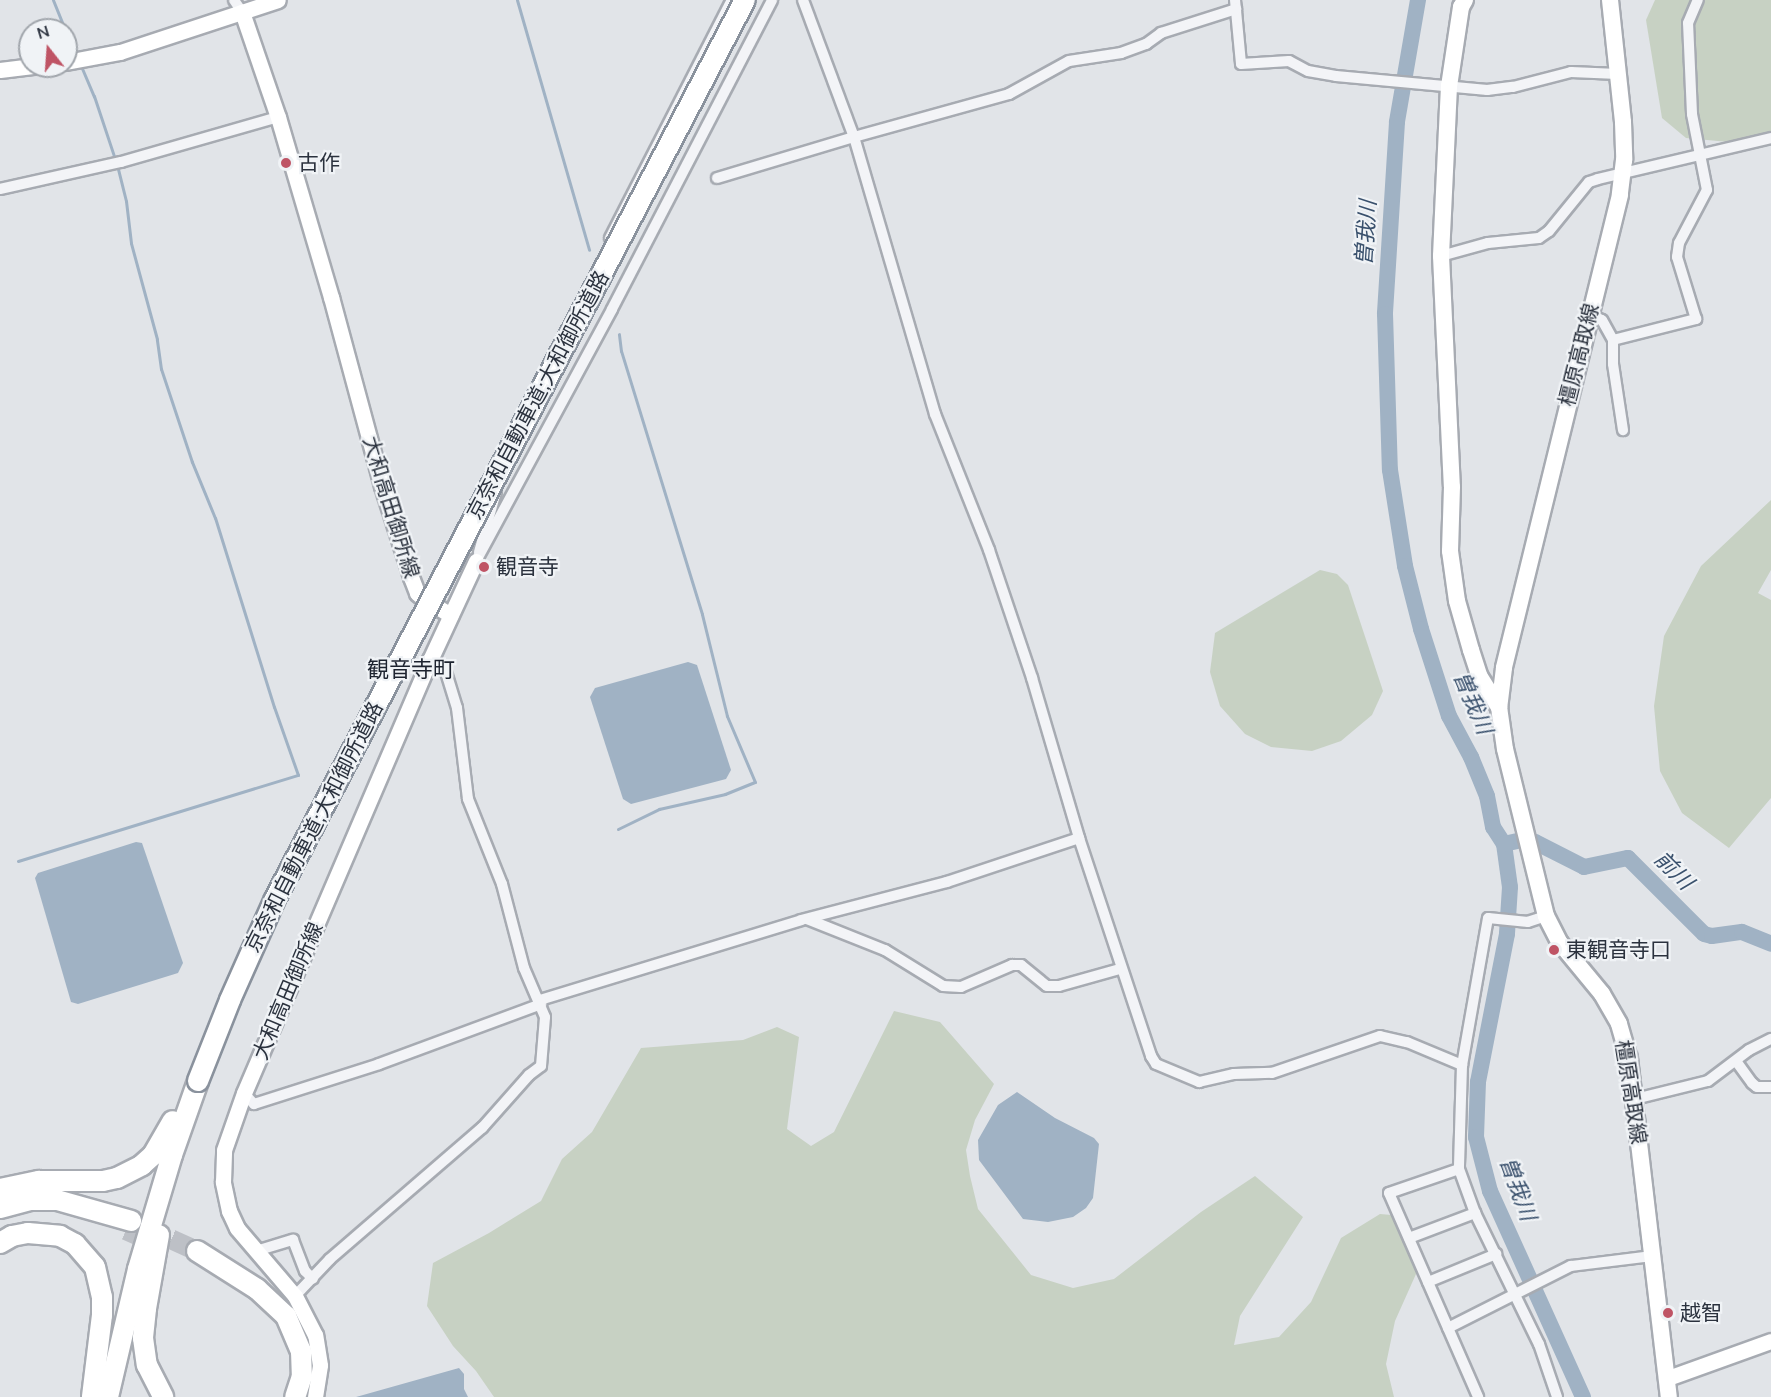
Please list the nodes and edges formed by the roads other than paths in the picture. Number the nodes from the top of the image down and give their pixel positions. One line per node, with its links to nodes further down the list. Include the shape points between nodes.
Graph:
1 (278, 0): 10 (main road)
2 (732, 0): 27 (street, via 527,399)
3 (746, 0): 39 (highway, 京奈和自動車道;大和御所道路, bridge, via 275,899)
4 (772, 0): 27 (street)
5 (803, 0): 17 (street)
6 (1465, 0): 15 (main road, 橿原高取線)
7 (1610, 0): 14 (main road, 橿原高取線)
8 (1698, 0): 19 (street, via 1688,23 1692,114)
9 (1235, 5): 15 (street, via 1240,64 1289,62 1308,71); 17 (street, via 1121,53 1069,61 1009,94)
10 (238, 6): 11 (main road, via 120,52); 16 (main road, 大和高田御所線)
11 (78, 60)
12 (18, 68): 13 (main road)
13 (0, 70)
14 (1618, 74): 15 (street, via 1571,72 1486,90); 20 (main road, 橿原高取線)
15 (1449, 86): 23 (main road, 橿原高取線)
16 (278, 117): 22 (street, via 117,163); 28 (main road, 大和高田御所線, via 411,577 417,593)
17 (854, 136): 21 (street); 31 (street, via 935,414 989,550)
18 (1771, 138): 19 (street)
19 (1700, 156): 20 (street); 25 (street, via 1707,190 1679,243 1677,257 1696,319)
20 (1623, 174): 23 (street, via 1589,182 1539,238 1488,243); 24 (main road, 橿原高取線)
21 (717, 178)
22 (0, 189)
23 (1441, 256): 30 (main road, 橿原高取線, via 1452,487 1451,565 1460,614 1480,677)
24 (1589, 314): 25 (street, via 1602,320); 30 (main road, 橿原高取線, via 1504,668)
25 (1613, 340): 26 (street, via 1612,364)
26 (1623, 430)
27 (476, 561): 28 (main road)
28 (451, 615): 29 (main road, 大和高田御所線)
29 (430, 660): 35 (street, via 445,669 457,708 468,799 502,884 524,968); 41 (main road, 大和高田御所線)
30 (1499, 707): 32 (main road, 橿原高取線)
31 (1079, 838): 33 (street, via 947,882); 34 (street)
32 (1546, 916): 38 (street, via 1528,922 1488,918); 42 (main road, 橿原高取線, via 1560,944 1602,994 1618,1024 1629,1058)
33 (807, 919): 34 (street, via 885,950 943,986 961,987 1012,965 1021,965 1047,986); 35 (street)
34 (1120, 969): 38 (street, via 1150,1056 1156,1064 1189,1080 1272,1073 1380,1036 1407,1042)
35 (540, 1002): 41 (street, via 379,1064 254,1104); 53 (street, via 546,1029 541,1066 482,1128 330,1259)
36 (1771, 1039): 37 (street)
37 (1736, 1061): 40 (street, via 1757,1087); 42 (street, via 1708,1081)
38 (1462, 1065): 43 (street)
39 (197, 1078): 44 (highway, via 187,1087 163,1142 130,1173 104,1181 39,1181); 62 (highway, 京奈和自動車道;大和御所道路, via 150,1227); 63 (highway, via 164,1214 144,1325 147,1365)
40 (1771, 1087)
41 (244, 1093): 50 (main road, 大和高田御所線, via 224,1150 223,1182 237,1228)
42 (1635, 1099): 52 (main road, 橿原高取線)
43 (1459, 1169): 46 (street); 48 (street, via 1389,1193)
44 (0, 1190)
45 (0, 1209): 47 (highway, via 30,1200 57,1200 128,1226 50,1210 22,1212)
46 (1475, 1213): 48 (street); 51 (street)
47 (0, 1220)
48 (1409, 1238): 54 (street)
49 (0, 1243): 61 (highway, via 28,1233 60,1236 81,1250 95,1267 102,1315)
50 (256, 1251): 53 (street, via 293,1240 305,1271); 56 (main road, 大和高田御所線)
51 (1496, 1254): 54 (street); 55 (street)
52 (1653, 1256): 55 (street, via 1571,1266); 59 (main road, 橿原高取線)
53 (313, 1279): 56 (street)
54 (1428, 1282): 57 (street)
55 (1517, 1293): 57 (street); 60 (street, via 1539,1344)
56 (295, 1296): 66 (main road, 大和高田御所線, via 315,1335 320,1365)
57 (1448, 1328): 67 (street)
58 (1771, 1341): 59 (main road)
59 (1668, 1378): 68 (main road, 橿原高取線)
60 (1554, 1396)
61 (92, 1397)
62 (108, 1397)
63 (163, 1397)
64 (283, 1397): 65 (highway, via 292,1364 282,1330 253,1299 194,1256 256,1289 286,1316 301,1351 302,1376)
65 (295, 1397)
66 (316, 1397)
67 (1478, 1397)
68 (1669, 1397)

